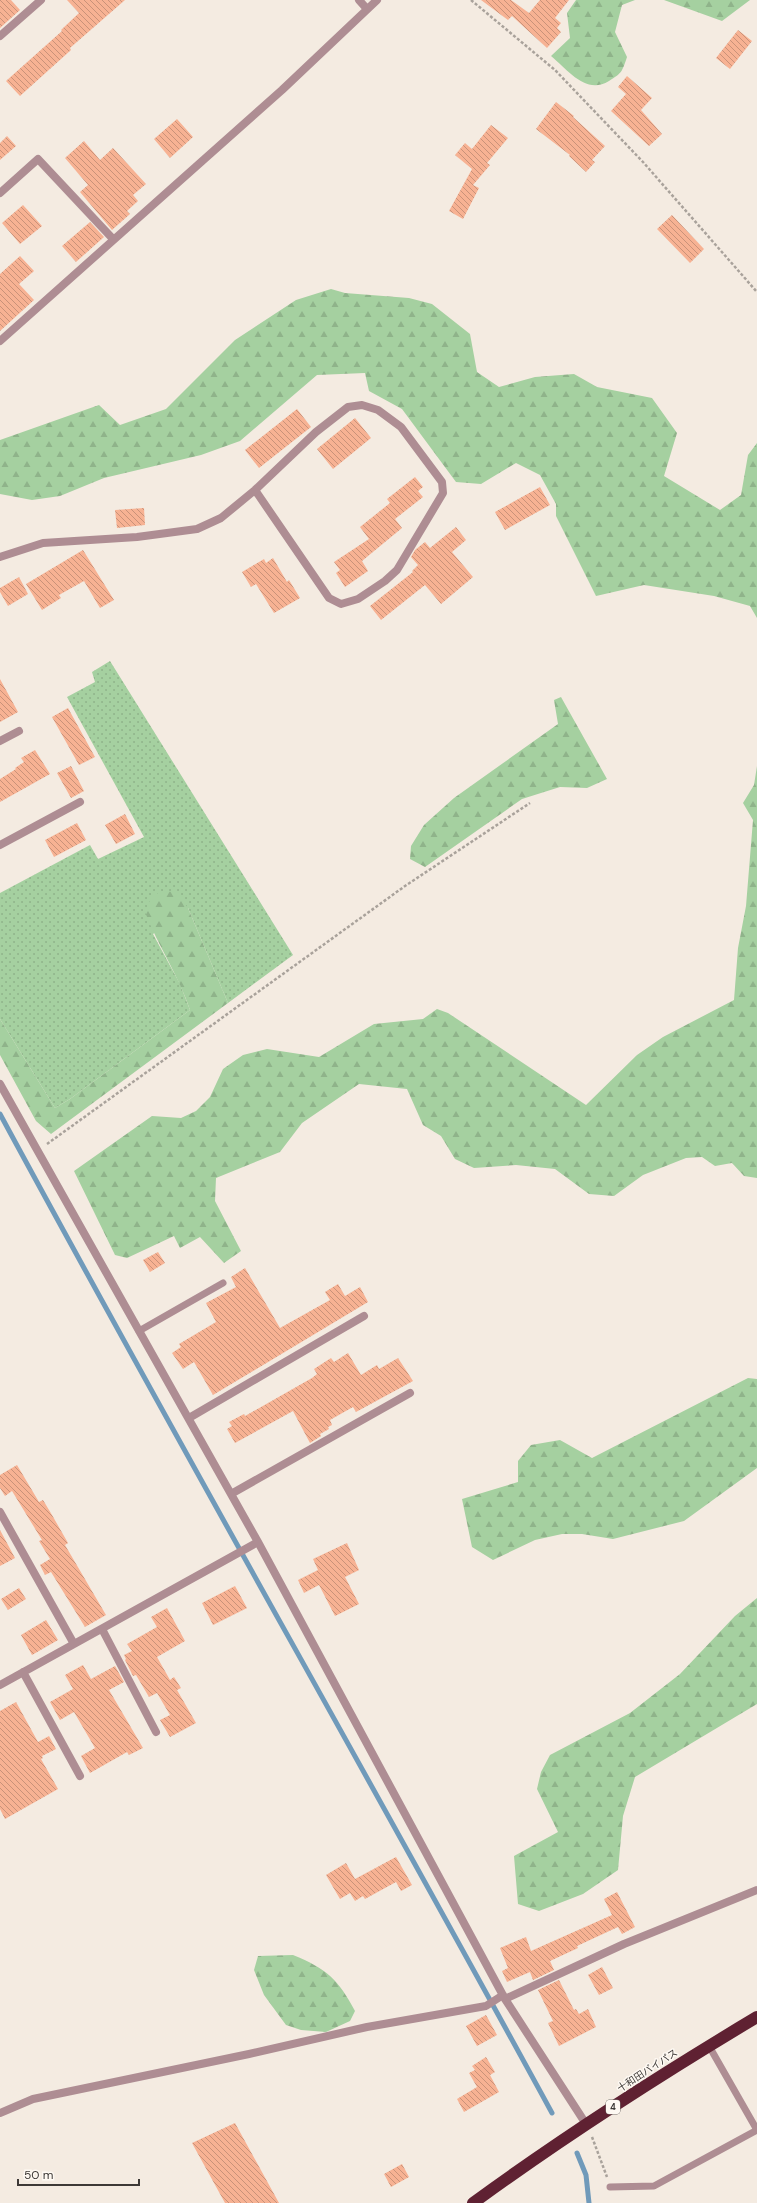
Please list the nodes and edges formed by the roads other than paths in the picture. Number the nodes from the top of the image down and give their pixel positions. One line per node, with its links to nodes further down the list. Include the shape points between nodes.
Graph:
1 (41, 0): 5 (street)
2 (359, 0): 4 (street)
3 (377, 0): 4 (street)
4 (367, 9): 7 (street, via 282,90)
5 (0, 36)
6 (0, 193): 7 (street, via 38,159)
7 (113, 239): 8 (street)
8 (0, 341)
9 (255, 490): 9 (street, via 316,432 348,407 362,405 378,410 401,427 442,482 443,493 397,570 358,599 341,604 329,598); 10 (street, via 221,518 197,529 137,537 43,543)
10 (0, 557)
11 (19, 731): 12 (street)
12 (0, 741)
13 (80, 802): 14 (street)
14 (0, 845)
15 (0, 1084): 18 (street)
16 (223, 1283): 18 (lane)
17 (364, 1316): 20 (street)
18 (139, 1331): 20 (street)
19 (410, 1392): 21 (street)
20 (189, 1418): 21 (street)
21 (231, 1494): 23 (street)
22 (0, 1512): 25 (street)
23 (258, 1542): 24 (street); 31 (street)
24 (102, 1629): 25 (street); 28 (street)
25 (74, 1644): 26 (street)
26 (23, 1672): 27 (street); 29 (street)
27 (0, 1685)
28 (156, 1732)
29 (80, 1776)
30 (757, 1890): 31 (street, via 624,1944)
31 (504, 1997): 34 (street, via 486,2006 367,2027 33,2099); 35 (street)
32 (757, 2017): 33 (highway, 十和田バイパス / 4)
33 (709, 2046): 35 (highway, 十和田バイパス / 4); 36 (lane)
34 (0, 2113)
35 (586, 2124): 38 (highway, 十和田バイパス / 4)
36 (757, 2130): 37 (lane, via 654,2186)
37 (610, 2186)
38 (473, 2203)

